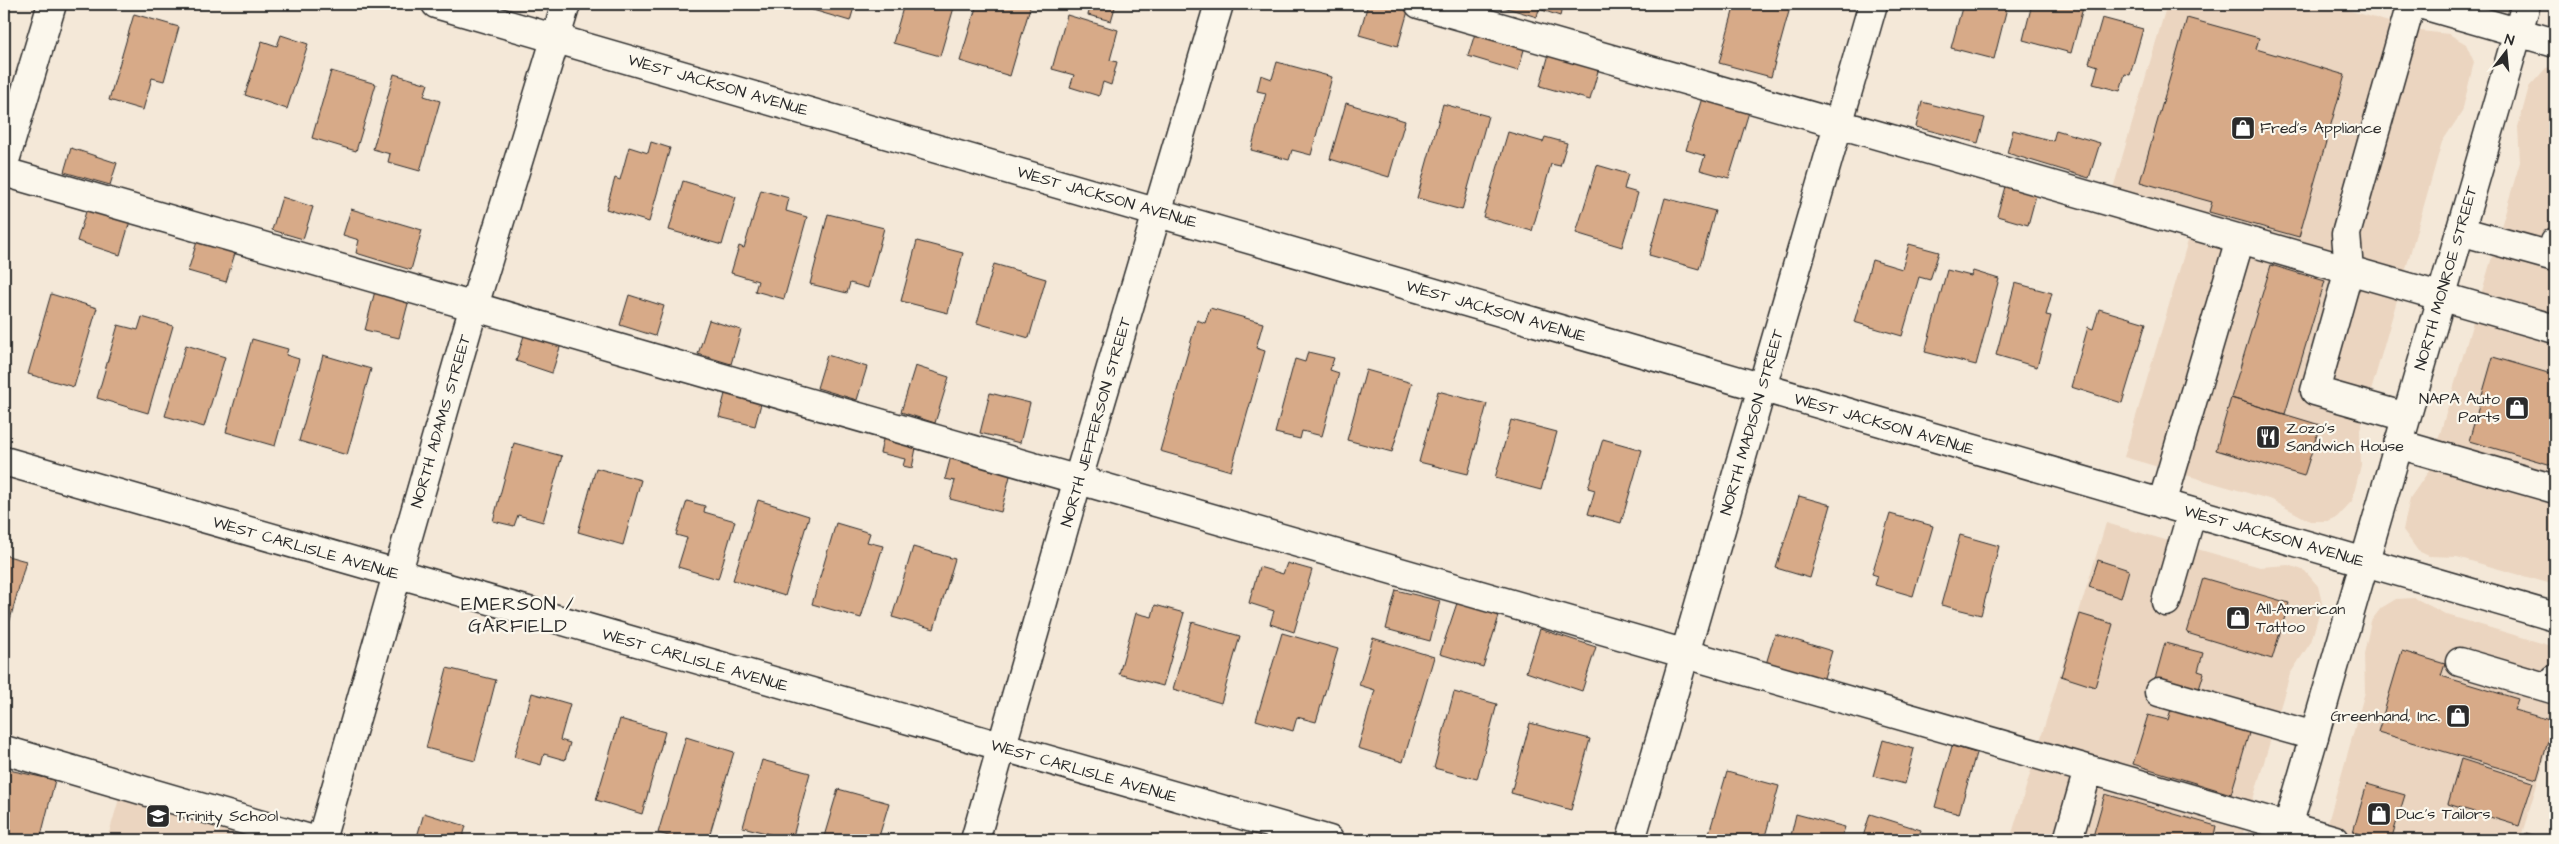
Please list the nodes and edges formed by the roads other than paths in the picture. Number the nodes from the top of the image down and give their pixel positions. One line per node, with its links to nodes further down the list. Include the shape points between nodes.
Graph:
1 (52, 4): 14 (street)
2 (436, 4): 11 (street, WEST JACKSON AVENUE)
3 (566, 4): 11 (street, NORTH ADAMS STREET)
4 (1219, 4): 16 (street, NORTH JEFFERSON STREET)
5 (1419, 4): 13 (street)
6 (1873, 4): 13 (street, NORTH MADISON STREET)
7 (2411, 4): 20 (street, via 2346,234)
8 (2420, 4): 10 (street)
9 (2526, 4): 10 (street, NORTH MONROE STREET)
10 (2517, 32): 12 (street); 17 (street, NORTH MONROE STREET)
11 (556, 38): 16 (street, WEST JACKSON AVENUE); 22 (street, NORTH ADAMS STREET)
12 (2555, 43)
13 (1837, 124): 18 (street); 24 (street, NORTH MADISON STREET)
14 (4, 164)
15 (4, 172): 22 (street)
16 (1158, 212): 24 (street, WEST JACKSON AVENUE); 28 (street, NORTH JEFFERSON STREET)
17 (2460, 231): 19 (street, via 2551,256); 21 (street, NORTH MONROE STREET)
18 (2240, 239): 20 (street); 30 (street)
19 (2555, 242)
20 (2349, 270): 21 (street); 25 (street, via 2315,392)
21 (2441, 297): 23 (street); 25 (street, NORTH MONROE STREET)
22 (474, 306): 28 (street); 33 (street, NORTH ADAMS STREET)
23 (2555, 330)
24 (1760, 388): 30 (street, WEST JACKSON AVENUE); 36 (street, NORTH MADISON STREET)
25 (2406, 417): 26 (street, NORTH MONROE STREET)
26 (2398, 444): 29 (street); 32 (street, NORTH MONROE STREET)
27 (4, 460): 33 (street, WEST CARLISLE AVENUE)
28 (1078, 479): 36 (street); 41 (street, NORTH JEFFERSON STREET)
29 (2555, 489)
30 (2162, 504): 31 (street, WEST JACKSON AVENUE)
31 (2192, 512): 32 (street, WEST JACKSON AVENUE); 34 (street)
32 (2364, 562): 35 (street, WEST JACKSON AVENUE); 40 (street, NORTH MONROE STREET)
33 (397, 574): 41 (street, WEST CARLISLE AVENUE); 46 (street, NORTH ADAMS STREET)
34 (2166, 602)
35 (2555, 617)
36 (1686, 655): 43 (street); 49 (street, NORTH MADISON STREET)
37 (2460, 662): 38 (street, via 2552,689)
38 (2555, 679)
39 (2159, 692): 40 (street)
40 (2314, 736): 44 (street, NORTH MONROE STREET)
41 (1002, 748): 47 (street, NORTH JEFFERSON STREET); 48 (street, WEST CARLISLE AVENUE)
42 (4, 750): 45 (street)
43 (2088, 770): 44 (street); 50 (street)
44 (2286, 833): 51 (street)
45 (313, 840)
46 (321, 840)
47 (975, 840)
48 (1329, 840)
49 (1631, 840)
50 (2068, 840)
51 (2335, 840)

